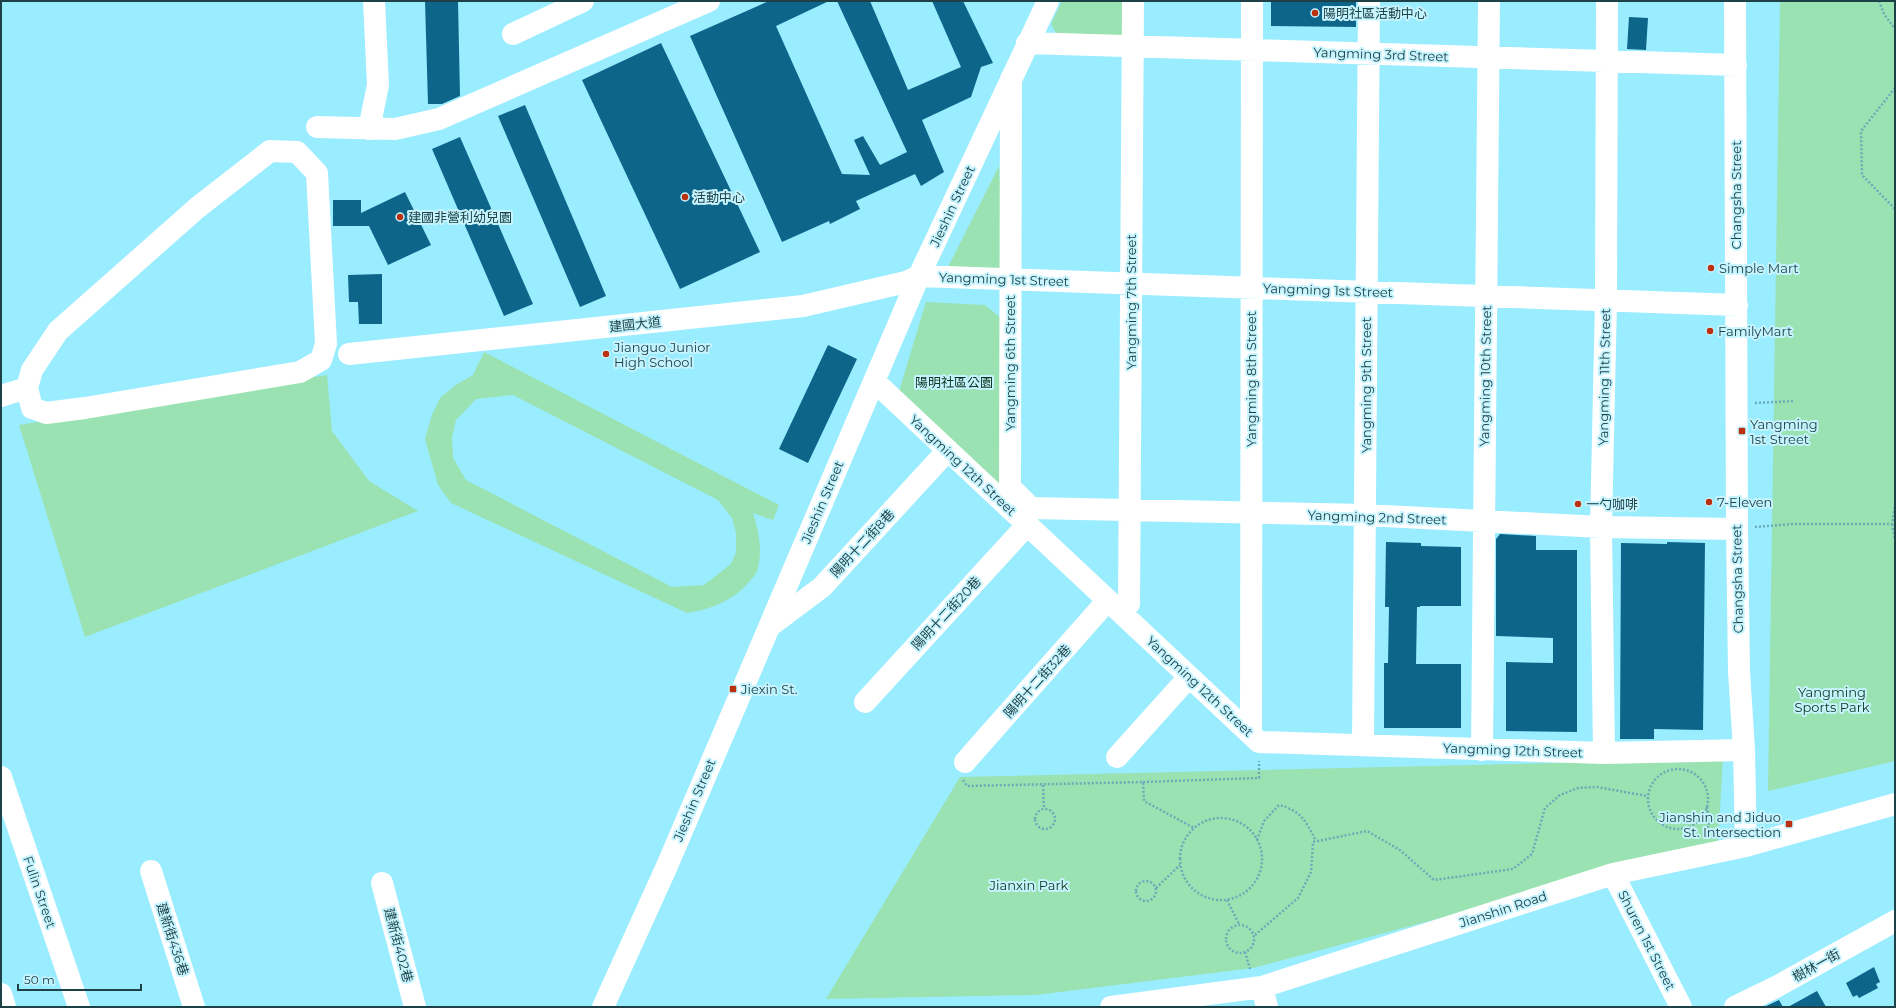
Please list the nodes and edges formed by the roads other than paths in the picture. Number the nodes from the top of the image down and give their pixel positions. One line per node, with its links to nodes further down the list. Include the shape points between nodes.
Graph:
1 (374, 1): 21 (street, via 378,85)
2 (582, 1): 11 (street)
3 (708, 1): 21 (street, via 439,119 395,129)
4 (1048, 1): 12 (street, Jieshin Street)
5 (1132, 1): 13 (street, Yangming 7th Street)
6 (1252, 1): 14 (street, Yangming 8th Street)
7 (1369, 1): 15 (street, Yangming 9th Street)
8 (1488, 1): 16 (street, Yangming 10th Street)
9 (1607, 1): 17 (street, Yangming 11th Street)
10 (1735, 1): 18 (street, Changsha Street)
11 (513, 34)
12 (1027, 43): 13 (street, Yangming 3rd Street); 19 (street, Jieshin Street)
13 (1132, 46): 14 (street, Yangming 3rd Street); 24 (street, Yangming 7th Street)
14 (1252, 50): 15 (street, Yangming 3rd Street); 25 (street, Yangming 8th Street)
15 (1368, 54): 16 (street, Yangming 3rd Street); 26 (street, Yangming 9th Street)
16 (1488, 57): 17 (street, Yangming 3rd Street); 27 (street, Yangming 10th Street)
17 (1607, 61): 18 (street, Yangming 3rd Street); 28 (street, Yangming 11th Street)
18 (1736, 65): 29 (street, Changsha Street)
19 (1011, 79): 22 (street, Jieshin Street); 23 (street, Yangming 6th Street)
20 (317, 127): 21 (street)
21 (369, 129)
22 (919, 276): 23 (street, Yangming 1st Street); 30 (street, 建國大道, via 906,282 803,306); 31 (street, Jieshin Street)
23 (1010, 279): 24 (street, Yangming 1st Street); 35 (street, Yangming 6th Street, via 1010,487)
24 (1131, 283): 25 (street, Yangming 1st Street); 36 (street, Yangming 7th Street)
25 (1251, 287): 26 (street, Yangming 1st Street); 37 (street, Yangming 8th Street)
26 (1366, 292): 27 (street, Yangming 1st Street); 38 (street, Yangming 9th Street)
27 (1486, 296): 28 (street, Yangming 1st Street); 39 (street, Yangming 10th Street)
28 (1606, 300): 29 (street, Yangming 1st Street); 41 (street, Yangming 11th Street)
29 (1737, 305): 42 (street, Changsha Street)
30 (349, 354)
31 (874, 381): 34 (street, Yangming 12th Street); 44 (street, Jieshin Street)
32 (27, 388): 32 (street, via 32,408 46,413 300,372 321,360 326,344 317,173 297,152 270,151 196,208 58,331 32,370); 33 (street)
33 (1, 396)
34 (948, 450): 40 (street, Yangming 12th Street); 44 (street, 陽明十二街8巷, via 822,587)
35 (1021, 498): 36 (street, Yangming 2nd Street, via 1031,508)
36 (1130, 510): 37 (street, Yangming 2nd Street); 43 (street, Yangming 7th Street)
37 (1251, 513): 38 (street, Yangming 2nd Street); 47 (street, Yangming 8th Street)
38 (1365, 515): 39 (street, Yangming 2nd Street); 48 (street, Yangming 9th Street)
39 (1484, 522): 41 (street, Yangming 2nd Street); 49 (street, Yangming 10th Street)
40 (1028, 524): 43 (street, Yangming 12th Street); 46 (street, 陽明十二街20巷)
41 (1601, 527): 42 (street, Yangming 2nd Street); 51 (street, Yangming 11th Street)
42 (1737, 529): 50 (street, Changsha Street, via 1739,671)
43 (1119, 602): 45 (street, Yangming 12th Street); 53 (street, 陽明十二街32巷)
44 (768, 627): 67 (street, Jieshin Street, via 667,866)
45 (1189, 677): 47 (street, Yangming 12th Street); 52 (street)
46 (865, 702)
47 (1255, 738): 48 (street, Yangming 12th Street)
48 (1363, 745): 49 (street, Yangming 12th Street)
49 (1482, 750): 51 (street, Yangming 12th Street)
50 (1744, 750): 51 (street, Yangming 12th Street); 56 (street, Changsha Street)
51 (1604, 753)
52 (1117, 757)
53 (965, 762)
54 (1, 777): 64 (street, Fulin Street)
55 (1894, 806): 56 (street, Jianshin Road)
56 (1746, 846): 58 (street, Jianshin Road)
57 (151, 872): 65 (street, 建新街436巷)
58 (1613, 874): 62 (street, Jianshin Road); 69 (street, Shuren 1st Street)
59 (382, 883): 66 (street, 建新街402巷)
60 (1895, 920): 70 (street, 樹林一街, via 1776,988)
61 (1, 994): 63 (street)
62 (1265, 997): 68 (street, Jianshin Road)
63 (5, 1007)
64 (79, 1007)
65 (194, 1007)
66 (415, 1007)
67 (603, 1007)
68 (1110, 1007)
69 (1681, 1007)
70 (1735, 1007)

